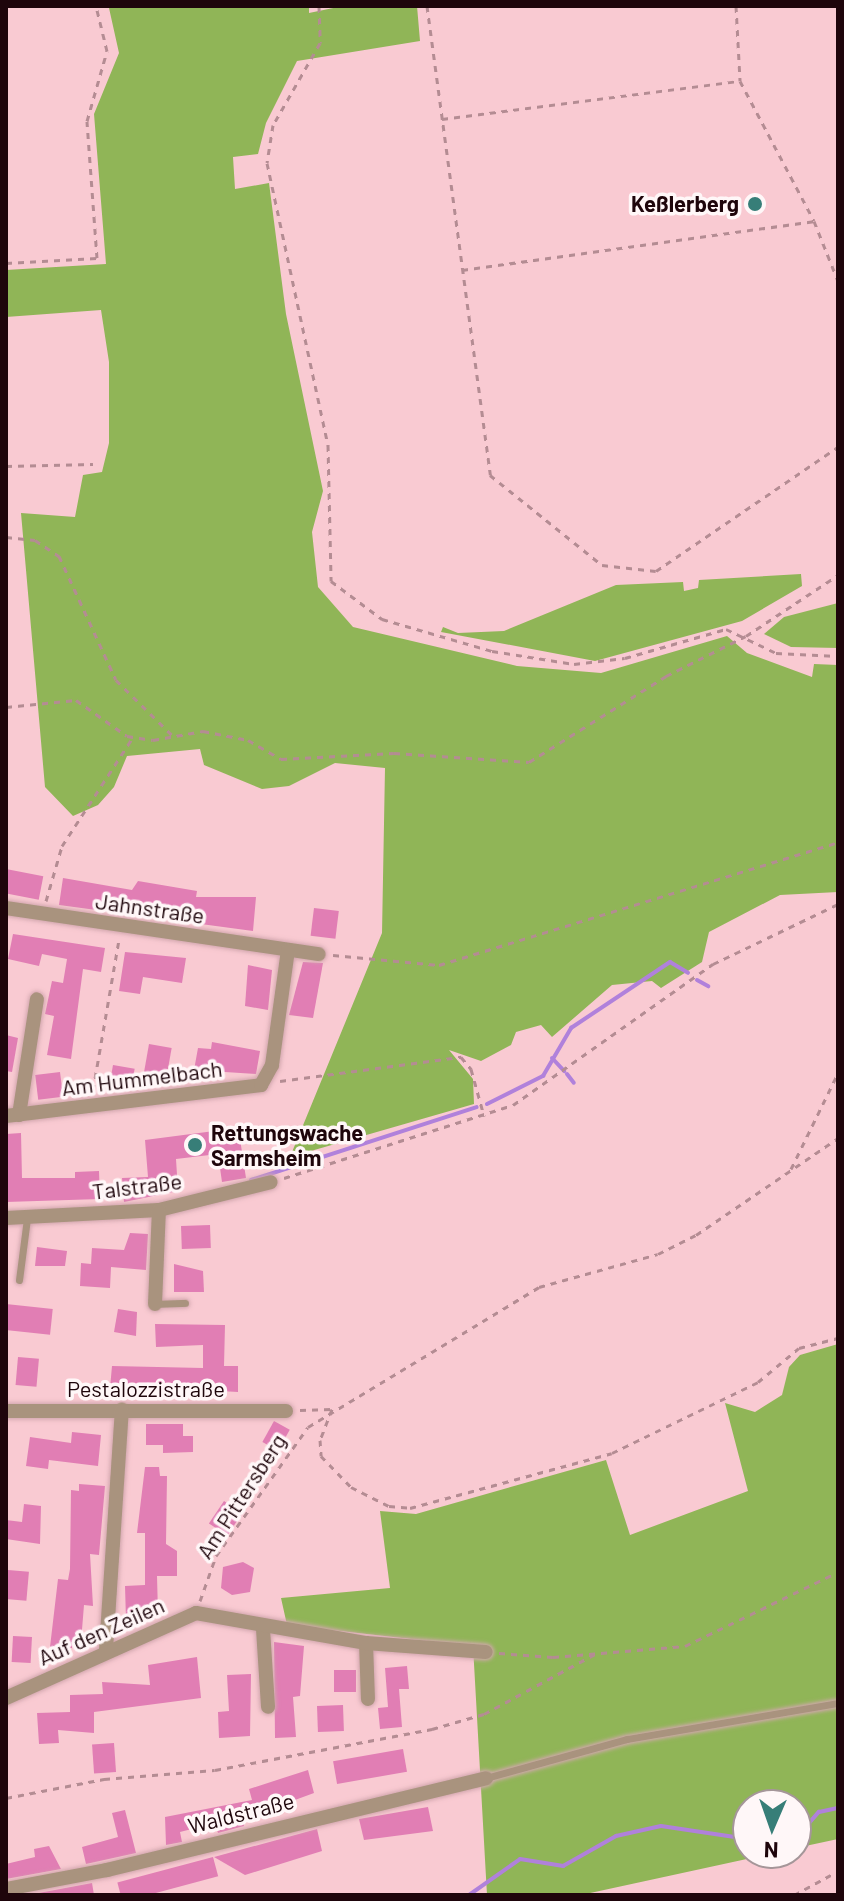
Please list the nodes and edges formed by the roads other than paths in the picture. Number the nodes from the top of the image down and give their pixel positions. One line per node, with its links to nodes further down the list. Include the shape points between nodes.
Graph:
1 (6, 908): 2 (street, Jahnstraße)
2 (288, 950): 3 (street, Jahnstraße); 5 (street, Am Hummelbach, via 267,1078 252,1087)
3 (319, 954)
4 (37, 999): 5 (street, Am Hummelbach)
5 (12, 1116)
6 (271, 1182): 7 (street, Talstraße)
7 (159, 1210): 9 (street, Talstraße); 12 (street)
8 (6, 1218): 9 (street, Talstraße)
9 (27, 1218): 10 (lane)
10 (19, 1280)
11 (185, 1303): 12 (lane)
12 (155, 1304)
13 (122, 1410): 14 (street, Pestalozzistraße); 15 (street, Pestalozzistraße); 18 (street)
14 (6, 1411)
15 (286, 1411)
16 (263, 1629): 17 (street, Auf den Zeilen); 18 (street, Auf den Zeilen, via 196,1613); 23 (street)
17 (366, 1643): 19 (street, Auf den Zeilen); 21 (street)
18 (106, 1649): 20 (street, Auf den Zeilen)
19 (486, 1652)
20 (6, 1698)
21 (368, 1699)
22 (838, 1703): 24 (lane, via 627,1739)
23 (268, 1707)
24 (486, 1778): 25 (street, Waldstraße, via 107,1870)
25 (6, 1889)

